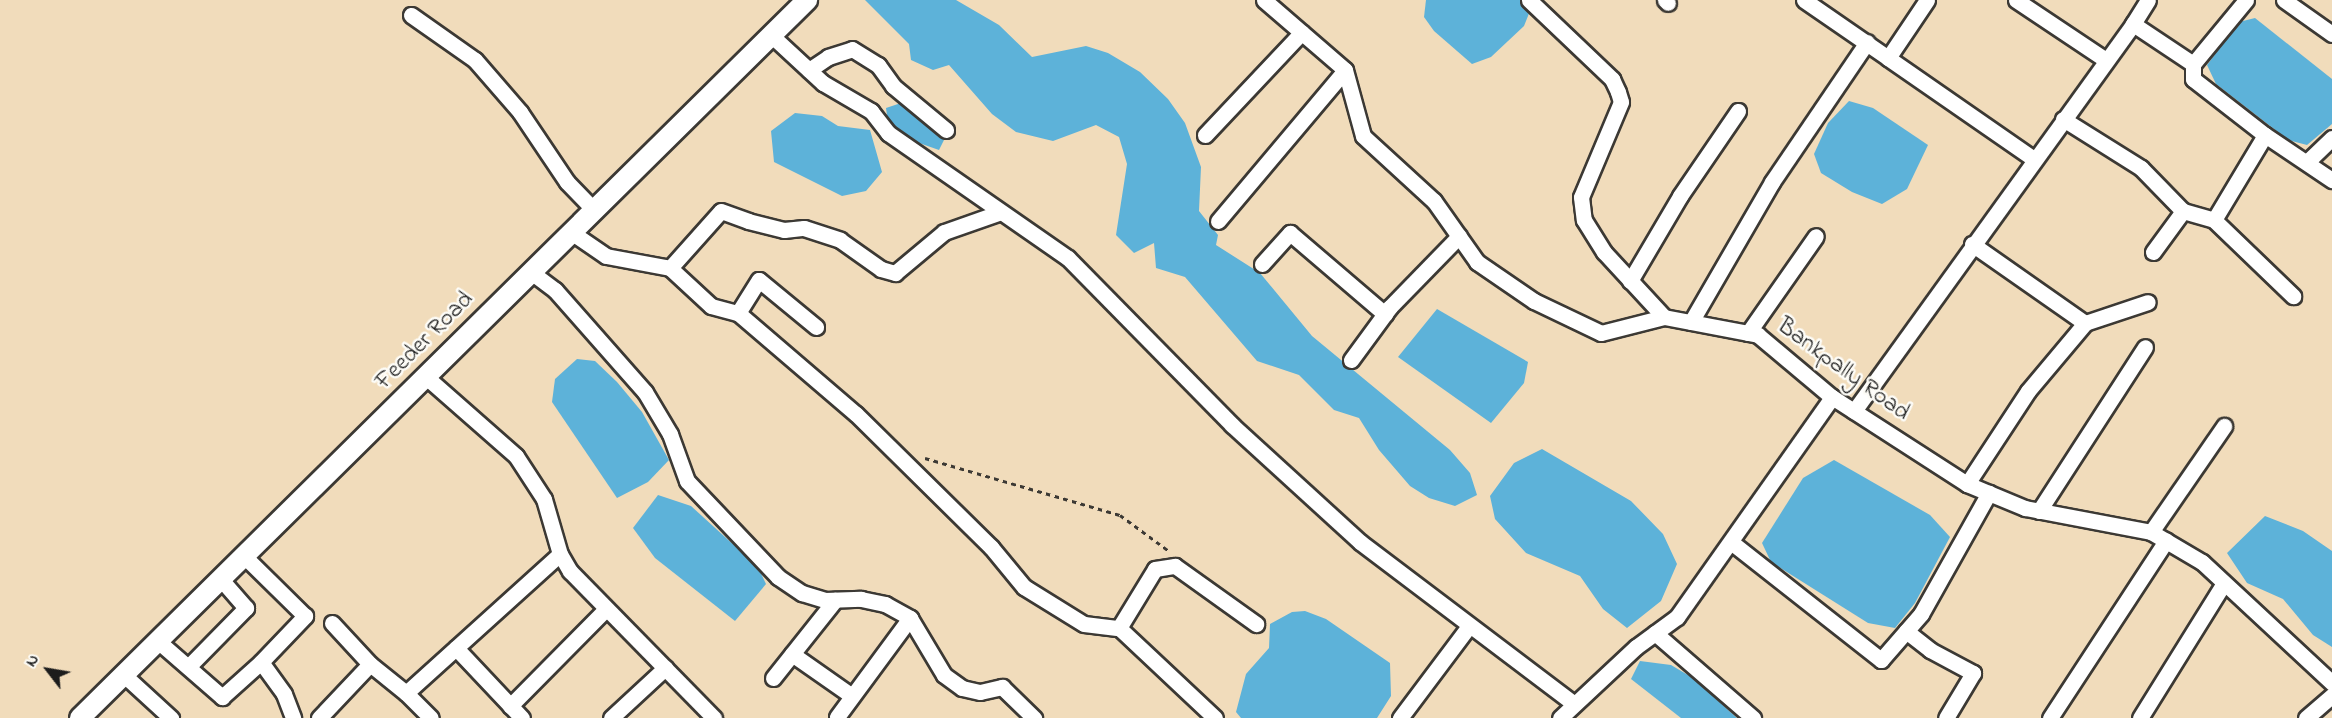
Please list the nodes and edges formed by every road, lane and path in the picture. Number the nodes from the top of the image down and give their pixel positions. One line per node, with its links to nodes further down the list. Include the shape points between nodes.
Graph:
1 (807, 0): 14 (street, Feeder Road)
2 (1264, 0): 12 (street)
3 (1529, 0): 43 (street, via 1612,79 1618,92 1618,111 1581,197 1584,220 1604,252)
4 (1804, 0): 15 (street)
5 (1928, 0): 16 (street)
6 (2016, 0): 17 (street)
7 (2148, 0): 11 (street)
8 (2246, 0): 18 (street)
9 (2284, 0): 13 (street)
10 (411, 15): 30 (street, via 475,60 520,112 567,182)
11 (2133, 24): 17 (street); 18 (street)
12 (1302, 32): 20 (street); 24 (street)
13 (2332, 34)
14 (771, 35): 19 (street); 30 (street, Feeder Road)
15 (1868, 42): 16 (street); 49 (street, via 1772,182)
16 (1888, 58): 27 (street)
17 (2106, 60): 22 (street)
18 (2193, 64): 25 (street, via 2193,79)
19 (809, 70): 23 (street, via 828,57 852,49 878,65 893,87); 32 (street, via 823,83 871,111 888,133)
20 (1345, 70): 34 (street); 36 (street, Bankpally Road, via 1363,136 1434,201)
21 (1738, 111): 43 (street, via 1680,196)
22 (2063, 119): 27 (street); 31 (street, via 2141,168)
23 (946, 130)
24 (1205, 135)
25 (2265, 135): 28 (street); 33 (street)
26 (2332, 138): 28 (street)
27 (2034, 159): 38 (street)
28 (2308, 162): 29 (street)
29 (2332, 180)
30 (594, 210): 35 (street, Feeder Road)
31 (2183, 211): 33 (street); 39 (street)
32 (998, 213): 41 (street, via 944,232 895,273 880,269 840,240 804,228 784,230 747,221 722,211); 76 (street, via 1068,258 1232,425 1352,535)
33 (2214, 220): 44 (street)
34 (1218, 221)
35 (571, 232): 41 (street, via 606,256); 42 (street, Feeder Road)
36 (1459, 236): 47 (street); 48 (street, Bankpally Road, via 1477,262 1534,301 1601,333)
37 (1816, 236): 52 (street)
38 (1972, 244): 50 (street); 57 (street)
39 (2153, 252)
40 (1262, 264): 47 (street, via 1290,233)
41 (670, 268): 46 (street, via 711,306)
42 (531, 272): 55 (street, Feeder Road); 71 (street, via 555,290 645,392 670,434 687,482 714,514 778,577 802,593)
43 (1630, 281): 48 (street)
44 (2293, 296)
45 (2148, 302): 50 (street)
46 (738, 313): 51 (street, via 759,280); 77 (street, via 856,414 991,547 1024,587 1084,624)
47 (1385, 314): 54 (street)
48 (1664, 317): 49 (street, Bankpally Road)
49 (1691, 322): 52 (street, Bankpally Road)
50 (2085, 323): 60 (street, via 2028,391)
51 (816, 327)
52 (1748, 333): 56 (street, Bankpally Road, via 1758,335)
53 (2145, 347): 62 (street)
54 (1351, 360)
55 (425, 376): 66 (street, via 516,456 544,499); 67 (street, Feeder Road)
56 (1832, 397): 57 (street, Bankpally Road); 65 (street)
57 (1854, 411): 60 (street, Bankpally Road)
58 (2224, 426): 63 (street)
59 (920, 456): 68 (path, via 1120,515 1169,551)
60 (1967, 484): 61 (street, Bankpally Road)
61 (1989, 493): 62 (street, Bankpally Road); 78 (street, via 1922,614)
62 (2039, 510): 63 (street, Bankpally Road)
63 (2151, 532): 64 (street, Bankpally Road)
64 (2166, 541): 70 (street, Bankpally Road, via 2202,562); 109 (street)
65 (1731, 542): 78 (street, via 1881,660); 79 (street, via 1677,617)
66 (560, 554): 72 (street, via 570,571); 81 (street)
67 (244, 556): 69 (street, Feeder Road); 83 (street, via 305,616)
68 (1175, 566): 75 (street); 77 (street, via 1155,569)
69 (221, 579): 80 (street, Feeder Road); 85 (street, via 246,608)
70 (2224, 583): 89 (street, Bankpally Road); 110 (street)
71 (835, 600): 73 (street, via 861,599 885,604); 82 (street)
72 (606, 609): 86 (street); 93 (street)
73 (910, 618): 92 (street); 104 (street, via 944,675 962,688 980,692 1002,687)
74 (332, 623): 84 (street)
75 (1256, 624)
76 (1469, 626): 94 (street); 106 (street)
77 (1119, 628): 105 (street)
78 (1906, 631): 108 (street, via 1930,650 1973,673)
79 (1654, 633): 94 (street); 107 (street)
80 (159, 642): 85 (street); 87 (street, Feeder Road)
81 (456, 648): 90 (street); 93 (street)
82 (792, 654): 88 (street); 92 (street)
83 (261, 662): 85 (street, via 222,696); 98 (street, via 284,694)
84 (370, 664): 90 (street); 99 (street)
85 (188, 667)
86 (665, 668): 102 (street); 103 (street)
87 (124, 675): 96 (street, Feeder Road); 97 (street)
88 (773, 678)
89 (2332, 683)
90 (406, 693): 100 (street)
91 (2332, 695): 111 (street)
92 (852, 696): 95 (street)
93 (510, 706): 101 (street)
94 (1566, 713)
95 (837, 717)
96 (80, 718)
97 (171, 718)
98 (293, 718)
99 (319, 718)
100 (431, 718)
101 (522, 718)
102 (611, 718)
103 (714, 718)
104 (1035, 718)
105 (1215, 718)
106 (1400, 718)
107 (1753, 718)
108 (1946, 718)
109 (2050, 718)
110 (2140, 718)
111 (2306, 718)

